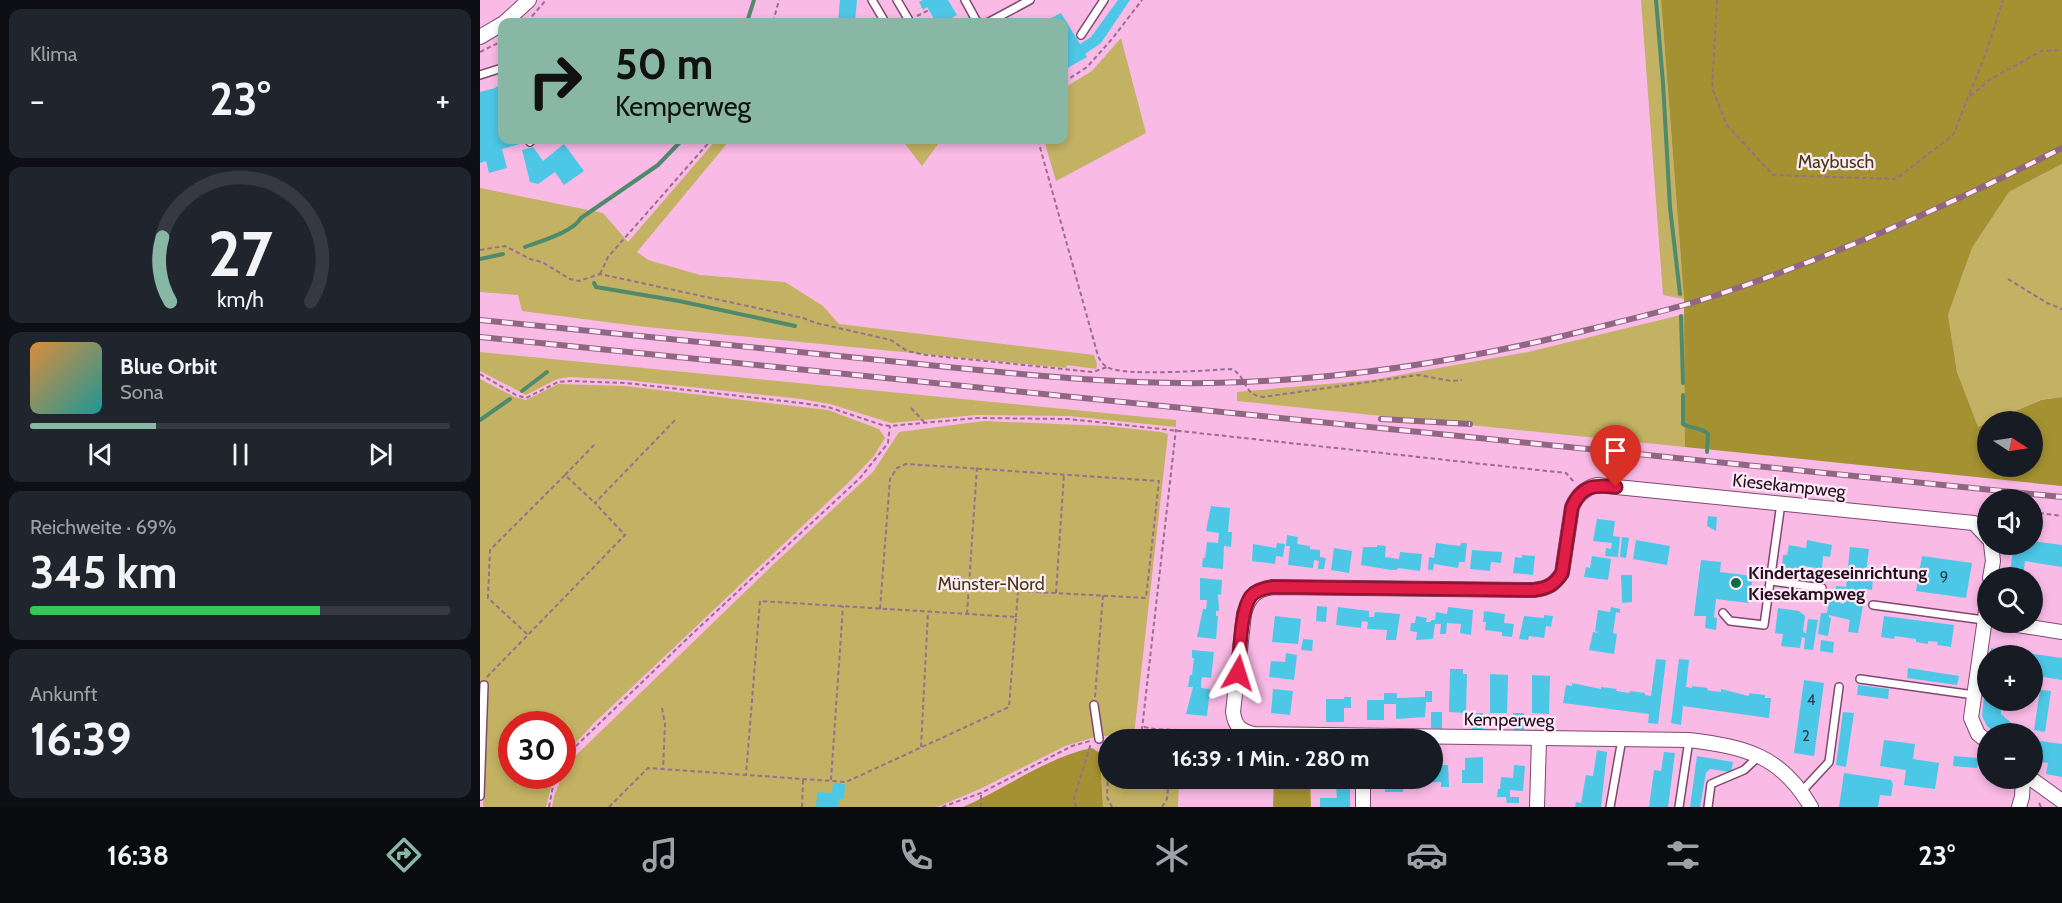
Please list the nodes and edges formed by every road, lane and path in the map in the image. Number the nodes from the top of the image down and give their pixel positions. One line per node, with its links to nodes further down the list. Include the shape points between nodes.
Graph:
1 (529, 0): 12 (street)
2 (779, 0): 13 (path)
3 (872, 0): 14 (lane)
4 (897, 0): 15 (lane)
5 (966, 0): 17 (lane)
6 (1030, 0): 18 (lane)
7 (1104, 0): 20 (lane)
8 (1142, 0): 27 (path, via 1087,67)
9 (1717, 0): 28 (path, via 1712,88 1727,125 1773,175 1896,179 1953,135)
10 (2003, 0): 28 (path)
11 (929, 10): 16 (path)
12 (509, 18)
13 (774, 18)
14 (883, 18)
15 (908, 18)
16 (916, 18)
17 (974, 18)
18 (996, 18)
19 (498, 26): 21 (street)
20 (1081, 35)
21 (480, 37)
22 (498, 43): 24 (path)
23 (2062, 50): 28 (path, via 2041,51 1990,79)
24 (480, 52)
25 (498, 69): 26 (lane)
26 (480, 75)
27 (1068, 79)
28 (1968, 97)
29 (707, 144): 32 (path, via 608,257)
30 (1039, 144): 35 (path, via 1098,356)
31 (480, 250): 32 (path, via 505,246 579,281)
32 (600, 274): 35 (path, via 891,340 908,351 926,355 1093,372)
33 (2008, 279): 34 (path)
34 (2062, 309)
35 (1107, 367): 37 (path, via 1175,372 1231,369 1238,372 1251,393 1263,397 1418,375)
36 (480, 374): 41 (path, via 526,398 558,382 626,383 828,407)
37 (1462, 380)
38 (911, 408): 40 (path)
39 (677, 418): 49 (path)
40 (926, 424): 41 (path); 42 (path, via 976,418 1069,418)
41 (890, 426): 86 (path, via 888,443 860,478)
42 (1176, 429): 45 (path); 76 (path)
43 (594, 445): 47 (path)
44 (977, 467): 46 (path); 60 (path, via 906,464 897,468 890,479); 63 (path)
45 (1566, 473)
46 (1064, 474): 56 (path); 57 (path, via 1159,481 1146,598)
47 (565, 475): 49 (path); 69 (path, via 490,550 488,598)
48 (1582, 492): 50 (street, Kiesekampweg, via 1598,485); 79 (street, Kemperweg, via 1572,507 1562,573 1547,588 1261,589 1251,596 1244,614 1233,712 1234,722)
49 (595, 503): 69 (path, via 625,535)
50 (1781, 503): 53 (street, Kiesekampweg); 54 (lane)
51 (2043, 513): 52 (path)
52 (2062, 516)
53 (1977, 526)
54 (1770, 581): 55 (lane); 62 (lane, via 1764,625 1730,621)
55 (1822, 588)
56 (1056, 593): 57 (path); 64 (path, via 1018,591)
57 (1103, 596): 74 (path)
58 (1873, 605): 65 (lane)
59 (843, 606): 60 (path); 90 (path, via 760,601); 92 (path)
60 (880, 609): 61 (path)
61 (928, 612): 63 (path); 87 (path)
62 (1723, 613)
63 (967, 615): 64 (path)
64 (1016, 617): 87 (path, via 1008,707)
65 (1977, 620)
66 (2043, 629): 67 (street)
67 (2062, 632)
68 (1984, 633): 73 (street)
69 (528, 635): 71 (path, via 487,677)
70 (1860, 679): 73 (lane)
71 (484, 685): 101 (lane)
72 (1839, 687): 99 (lane, via 1829,762)
73 (1974, 695): 81 (street, via 1971,718)
74 (1095, 705): 80 (lane)
75 (662, 708): 89 (path)
76 (1143, 726): 77 (path); 78 (path)
77 (1142, 729)
78 (1154, 729)
79 (1241, 729)
80 (1098, 730)
81 (1977, 732)
82 (1443, 738): 83 (street, Kemperweg)
83 (1539, 739): 84 (street, Kemperweg); 112 (street)
84 (1622, 739): 85 (street, Kemperweg); 113 (lane)
85 (1689, 740): 88 (street, Kemperweg); 114 (lane)
86 (576, 746)
87 (921, 748): 92 (path, via 846,782)
88 (1760, 755): 99 (street, Kemperweg); 115 (lane, via 1744,770 1712,784)
89 (663, 770): 90 (path); 104 (path, via 648,768)
90 (746, 775): 91 (path)
91 (803, 779): 92 (path); 105 (path)
92 (831, 781)
93 (2043, 787): 102 (street)
94 (552, 789): 103 (path)
95 (1107, 789): 109 (path)
96 (1168, 789): 110 (path)
97 (1363, 789): 111 (street)
98 (2022, 789): 117 (street)
99 (1802, 791): 116 (street, Kemperweg)
100 (981, 793): 106 (path); 107 (path); 108 (path, via 1072,746 1091,741 1074,798)
101 (480, 796)
102 (2062, 801)
103 (549, 807)
104 (609, 807)
105 (802, 807)
106 (942, 807)
107 (981, 807)
108 (1076, 807)
109 (1112, 807)
110 (1162, 807)
111 (1363, 807)
112 (1537, 807)
113 (1610, 807)
114 (1679, 807)
115 (1708, 807)
116 (1811, 807)
117 (2019, 807)

